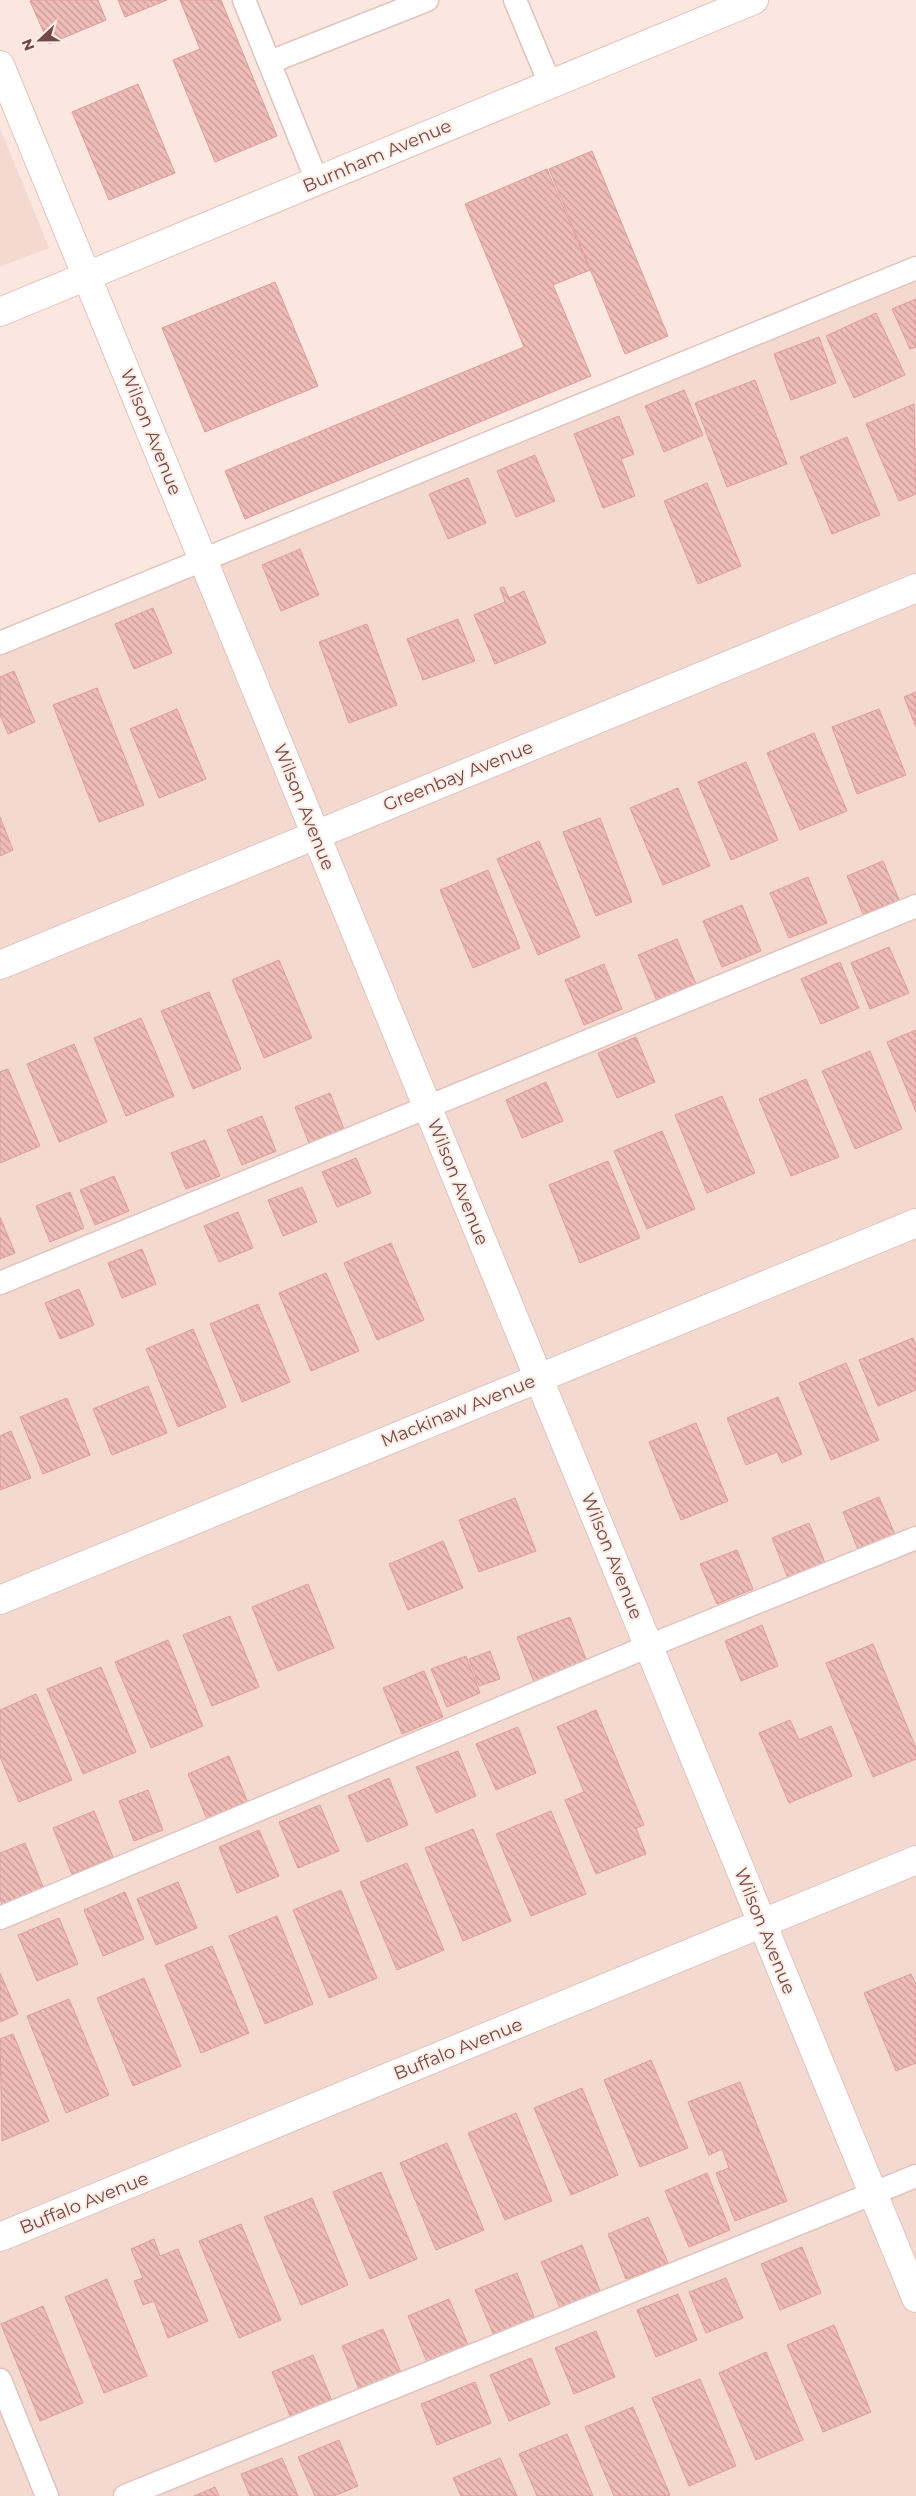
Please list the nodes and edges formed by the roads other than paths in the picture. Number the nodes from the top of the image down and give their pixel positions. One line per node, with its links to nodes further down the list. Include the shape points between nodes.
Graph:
1 (244, 0): 5 (lane)
2 (426, 0): 5 (lane)
3 (515, 0): 7 (lane)
4 (754, 0): 7 (street, Burnham Avenue)
5 (270, 62): 8 (lane)
6 (0, 65): 10 (street, Wilson Avenue)
7 (550, 84): 8 (street, Burnham Avenue)
8 (318, 181): 10 (street, Burnham Avenue)
9 (916, 268): 12 (lane)
10 (87, 276): 11 (street, Burnham Avenue); 12 (street, Wilson Avenue)
11 (0, 312)
12 (203, 561): 14 (lane); 15 (street, Wilson Avenue)
13 (916, 588): 15 (street, Greenbay Avenue)
14 (0, 644)
15 (315, 835): 17 (street, Greenbay Avenue); 18 (street, Wilson Avenue)
16 (916, 906): 18 (lane)
17 (0, 965)
18 (427, 1106): 20 (lane); 21 (street, Wilson Avenue)
19 (916, 1223): 21 (street, Mackinaw Avenue)
20 (0, 1283)
21 (538, 1378): 23 (street, Mackinaw Avenue); 24 (street, Wilson Avenue)
22 (916, 1538): 24 (lane)
23 (0, 1600)
24 (649, 1646): 26 (lane); 27 (street, Wilson Avenue)
25 (916, 1860): 27 (street, Buffalo Avenue)
26 (0, 1918)
27 (762, 1923): 29 (street, Wilson Avenue); 30 (street, Buffalo Avenue)
28 (916, 2176): 29 (lane)
29 (874, 2194): 31 (street, Wilson Avenue); 34 (lane)
30 (0, 2237)
31 (916, 2298)
32 (0, 2380): 33 (lane)
33 (47, 2496)
34 (125, 2496)

